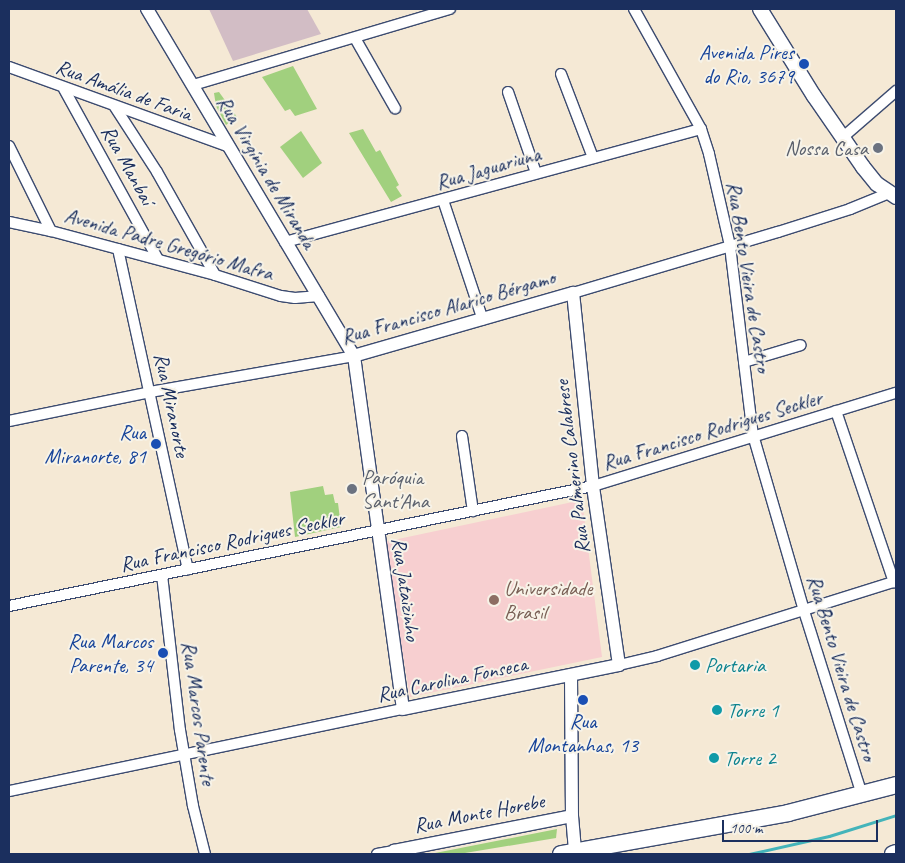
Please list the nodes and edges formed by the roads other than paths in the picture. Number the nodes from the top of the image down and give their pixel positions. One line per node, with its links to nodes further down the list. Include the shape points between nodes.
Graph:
1 (147, 9): 8 (street, Rua Virgínia de Miranda)
2 (450, 9): 5 (street)
3 (634, 9): 14 (street, Rua Bento Vieira de Castro)
4 (760, 9): 15 (main road)
5 (355, 38): 8 (street); 13 (street)
6 (9, 67): 9 (street, Rua Amália de Faria)
7 (561, 74): 18 (street)
8 (193, 85): 17 (street, Rua Virgínia de Miranda)
9 (64, 89): 12 (street, Rua Amália de Faria); 27 (street, Rua Manbaí)
10 (896, 91): 15 (street)
11 (508, 92): 19 (street)
12 (115, 107): 17 (street, Rua Amália de Faria); 28 (street, via 157,172)
13 (395, 108)
14 (701, 129): 18 (street, Rua Jaguariuna); 25 (street, Rua Bento Vieira de Castro)
15 (842, 138): 20 (main road, via 869,176)
16 (9, 146): 23 (street)
17 (228, 146): 24 (street, Rua Virgínia de Miranda)
18 (593, 158): 19 (street, Rua Jaguariuna)
19 (536, 173): 21 (street, Rua Jaguariuna)
20 (893, 195): 25 (street, Rua Francisco Alarico Bérgamo)
21 (443, 200): 24 (street, Rua Jaguariuna); 31 (street)
22 (9, 222): 23 (street, Avenida Padre Gregório Mafra)
23 (51, 230): 26 (street, Avenida Padre Gregório Mafra)
24 (285, 242): 30 (street, Rua Virgínia de Miranda)
25 (730, 246): 29 (street, Rua Francisco Alarico Bérgamo); 34 (street, Rua Bento Vieira de Castro)
26 (118, 250): 27 (street, Avenida Padre Gregório Mafra); 35 (street, Rua Miranorte)
27 (158, 259): 28 (street, Avenida Padre Gregório Mafra)
28 (215, 275): 30 (street, Avenida Padre Gregório Mafra, via 281,296)
29 (573, 293): 31 (street, Rua Francisco Alarico Bérgamo); 41 (street, Rua Palmerino Calabrese)
30 (318, 296): 33 (street, Rua Virgínia de Miranda)
31 (483, 320): 33 (street, Rua Francisco Alarico Bérgamo)
32 (800, 345): 34 (street)
33 (354, 356): 35 (street, Rua Francisco Alarico Bérgamo); 43 (street, Rua Jataizinho)
34 (744, 362): 39 (street, Rua Bento Vieira de Castro)
35 (150, 392): 38 (street, Rua Francisco Alarico Bérgamo); 44 (street, Rua Miranorte)
36 (896, 393): 37 (street, Rua Francisco Rodrigues Seckler)
37 (836, 411): 39 (street, Rua Francisco Rodrigues Seckler); 46 (street)
38 (9, 421)
39 (753, 435): 41 (street, Rua Francisco Rodrigues Seckler); 48 (street, Rua Bento Vieira de Castro)
40 (462, 436): 42 (street)
41 (593, 486): 42 (street, Rua Francisco Rodrigues Seckler); 49 (street, Rua Palmerino Calabrese)
42 (473, 511): 43 (street, Rua Francisco Rodrigues Seckler)
43 (378, 530): 44 (street, Rua Francisco Rodrigues Seckler); 51 (street, Rua Jataizinho)
44 (188, 569): 45 (street, Rua Francisco Rodrigues Seckler)
45 (162, 575): 47 (street, Rua Francisco Rodrigues Seckler); 52 (street, Rua Marcos Parente)
46 (895, 582): 48 (street, Rua Carolina Fonseca)
47 (9, 606)
48 (804, 611): 49 (street, Rua Carolina Fonseca); 55 (street, Rua Bento Vieira de Castro)
49 (619, 665): 50 (street, Rua Carolina Fonseca)
50 (571, 675): 51 (street, Rua Carolina Fonseca); 56 (street)
51 (403, 709): 52 (street, Rua Carolina Fonseca)
52 (184, 756): 54 (street, Rua Carolina Fonseca); 59 (street, Rua Marcos Parente)
53 (896, 785): 55 (highway)
54 (9, 791)
55 (862, 795): 58 (highway, via 788,813)
56 (572, 816): 57 (street, Rua Monte Horebe); 58 (street)
57 (393, 852): 60 (street, Rua Monte Horebe)
58 (571, 853)
59 (205, 854)
60 (376, 854)

